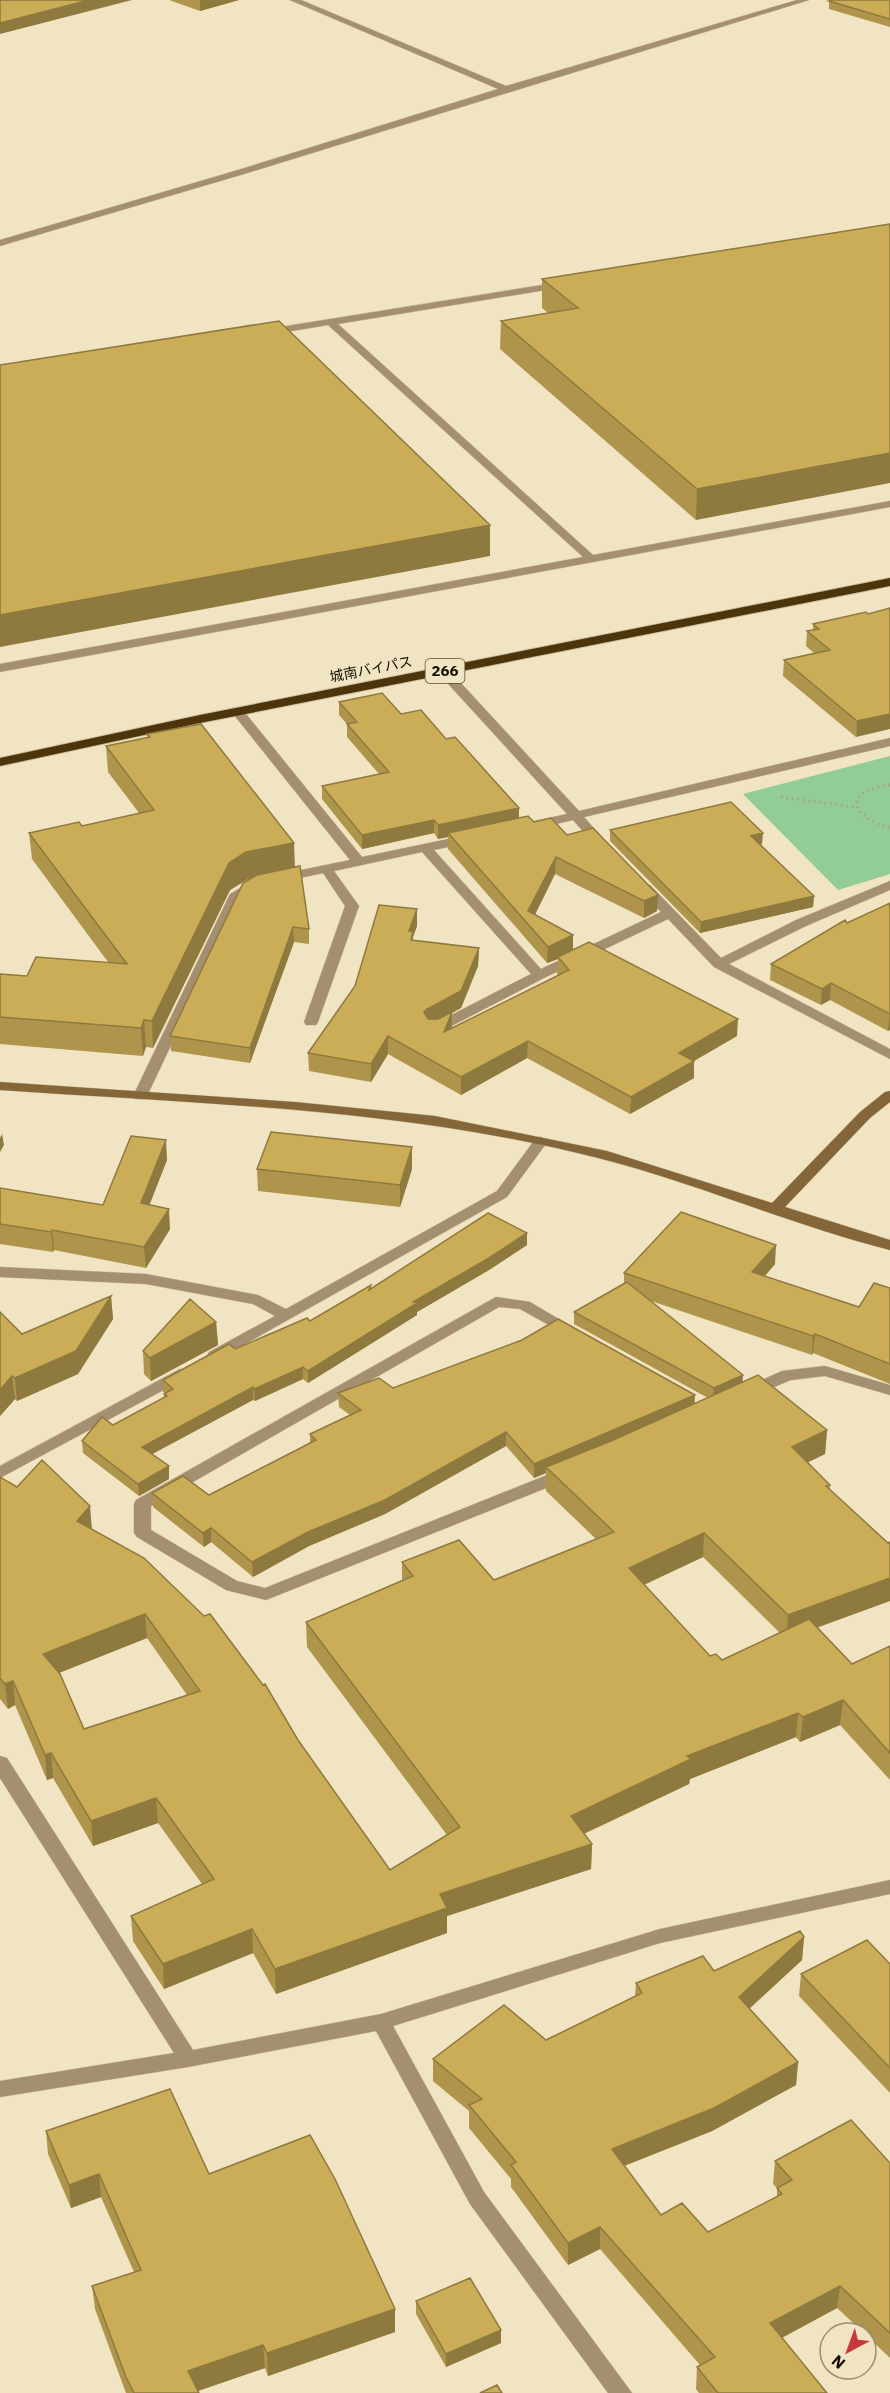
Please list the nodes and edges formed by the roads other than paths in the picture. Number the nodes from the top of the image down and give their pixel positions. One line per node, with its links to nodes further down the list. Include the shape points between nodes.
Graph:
1 (294, 0): 3 (street)
2 (804, 0): 3 (street)
3 (506, 89): 4 (street)
4 (0, 243)
5 (575, 282): 6 (street)
6 (330, 322): 7 (street); 9 (street)
7 (258, 334)
8 (890, 504): 9 (street)
9 (591, 559): 11 (street)
10 (890, 582): 12 (highway, 城南バイパス / 266)
11 (0, 668)
12 (444, 672): 13 (highway, 城南バイパス / 266); 16 (street)
13 (238, 712): 15 (highway, 城南バイパス / 266); 21 (street)
14 (890, 742): 16 (street)
15 (0, 762)
16 (575, 816): 17 (street); 20 (street)
17 (517, 828)
18 (483, 836): 19 (street)
19 (425, 848): 21 (street); 27 (street)
20 (614, 857)
21 (360, 862): 22 (street)
22 (326, 869): 28 (street, via 352,906); 33 (street, via 253,884 237,894)
23 (638, 881): 25 (street)
24 (890, 885): 26 (street)
25 (669, 913): 26 (street); 27 (street)
26 (719, 964): 30 (street)
27 (539, 975): 29 (street)
28 (311, 1022)
29 (433, 1031)
30 (890, 1055)
31 (0, 1086): 33 (street)
32 (890, 1095): 35 (street, via 865,1115)
33 (140, 1096): 34 (street, via 435,1120)
34 (542, 1141): 35 (street, via 602,1154); 38 (street, via 502,1194)
35 (774, 1209): 36 (street)
36 (890, 1245)
37 (0, 1272): 38 (street, via 146,1279 258,1300)
38 (287, 1316): 43 (street)
39 (586, 1339): 42 (street, via 524,1305 496,1302 142,1504 142,1533 232,1586 266,1594)
40 (890, 1390): 41 (street, via 825,1371 788,1375)
41 (733, 1399)
42 (581, 1468)
43 (0, 1473)
44 (0, 1763): 47 (street)
45 (890, 1887): 46 (street, via 660,1935)
46 (381, 2022): 47 (street); 49 (street, via 477,2198)
47 (188, 2059): 48 (street)
48 (0, 2090)
49 (621, 2393)

